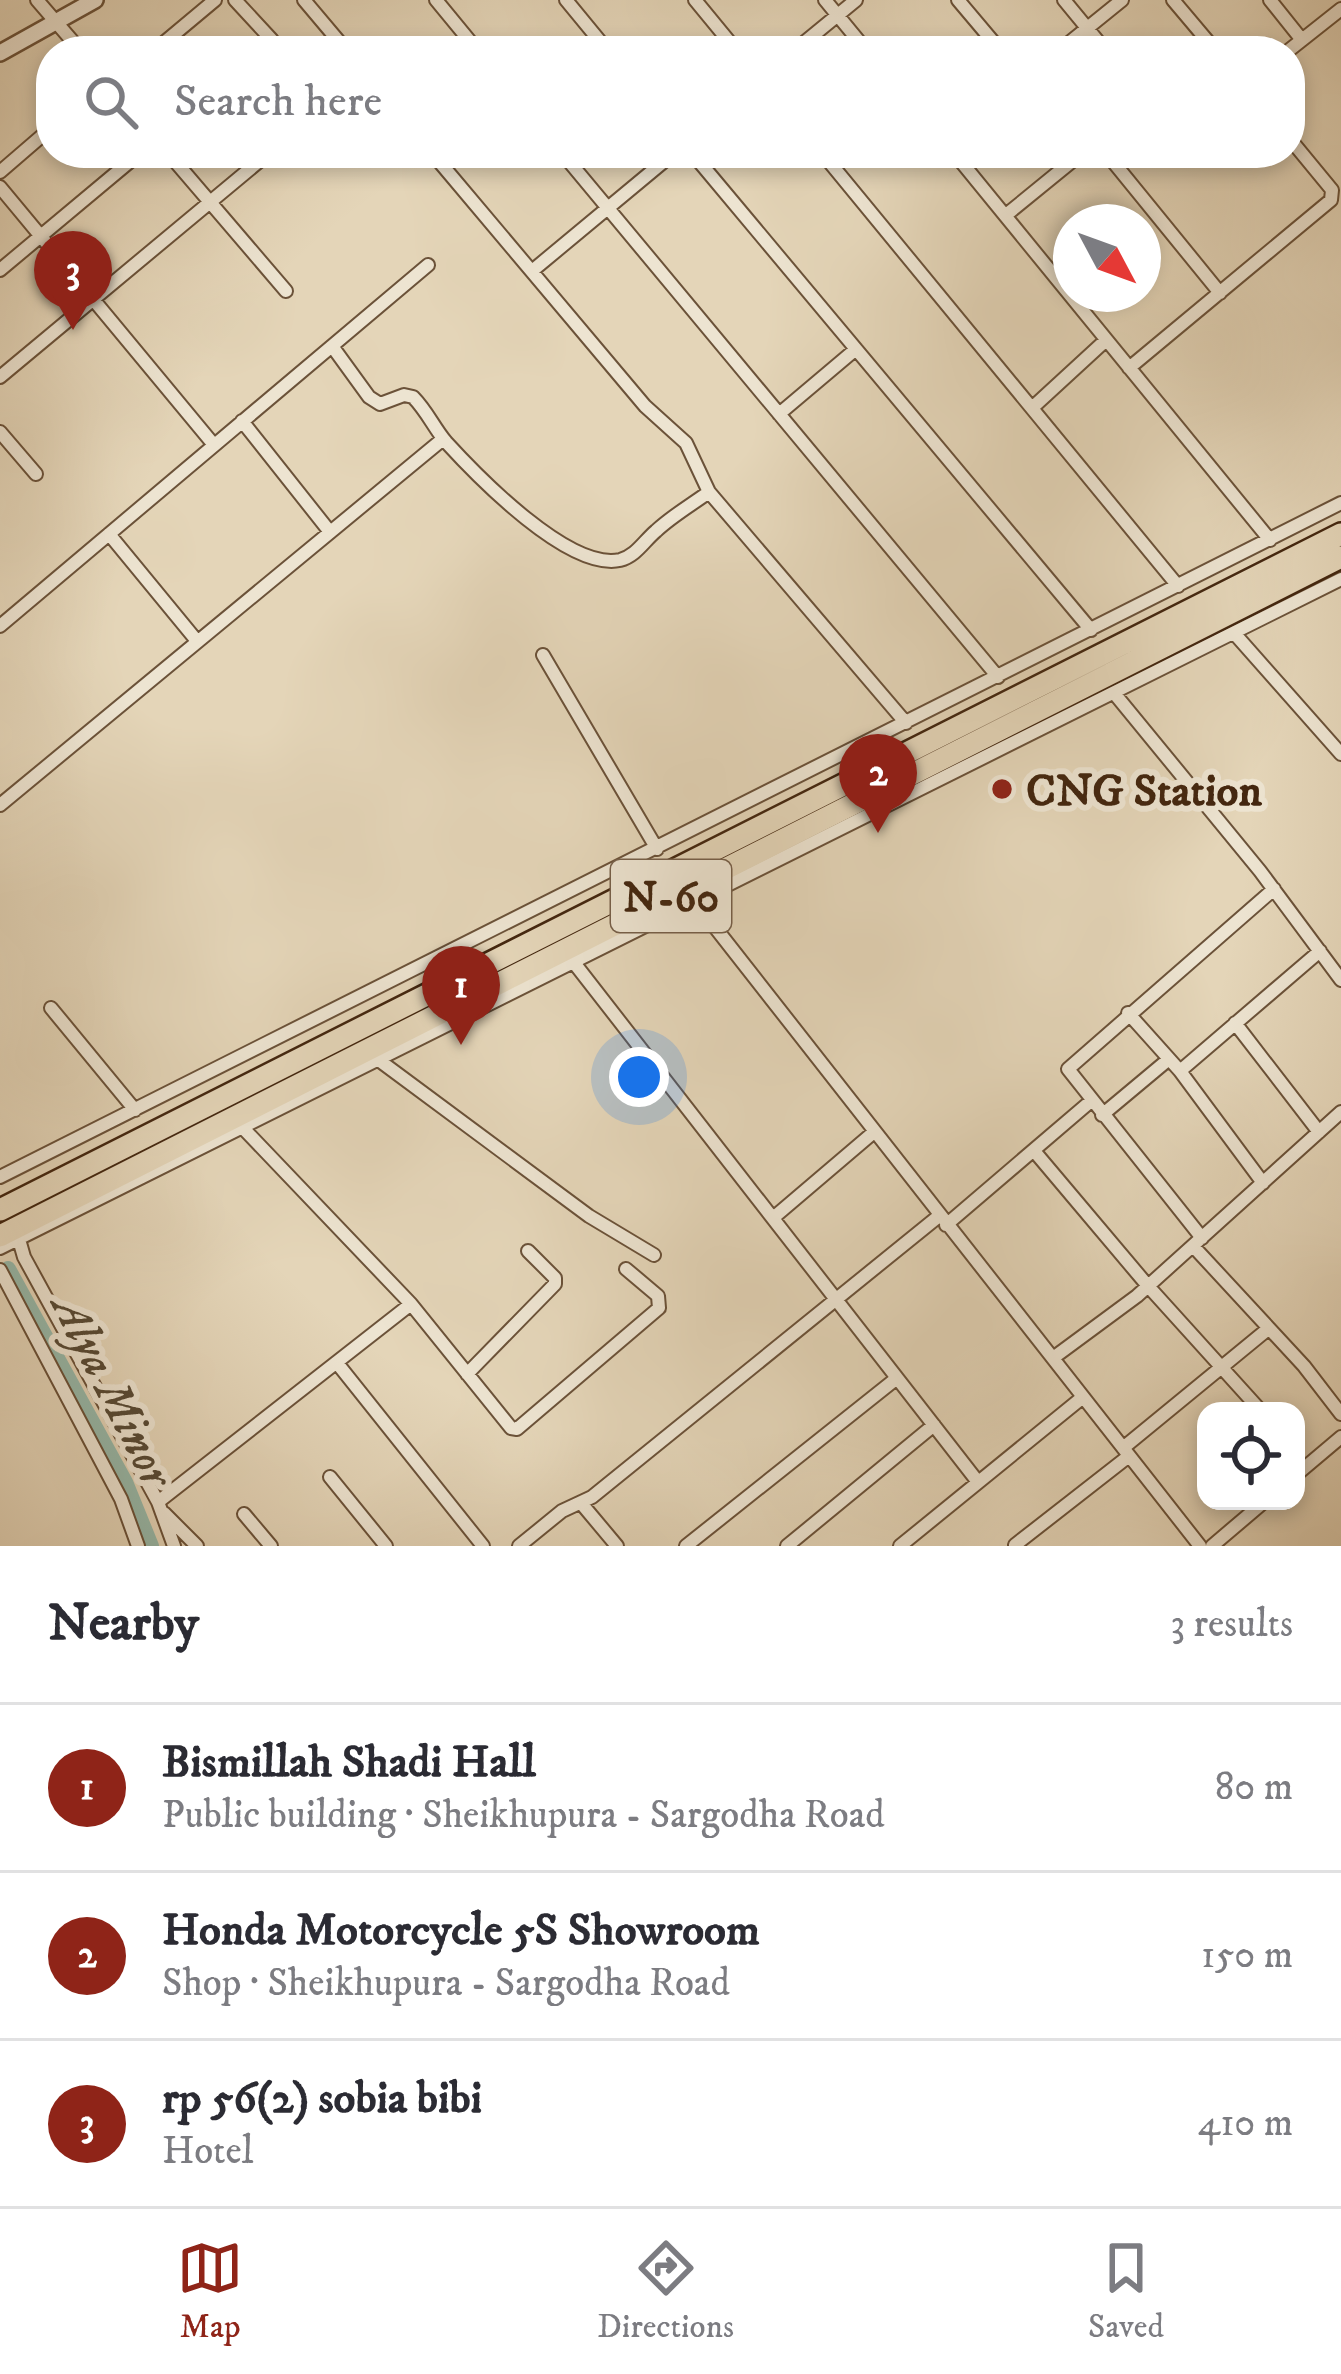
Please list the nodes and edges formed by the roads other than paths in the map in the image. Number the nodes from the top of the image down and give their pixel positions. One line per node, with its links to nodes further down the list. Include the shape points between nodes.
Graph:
1 (38, 0): 18 (street)
2 (94, 0): 18 (street)
3 (215, 0): 21 (street)
4 (236, 0): 22 (street)
5 (304, 0): 23 (street)
6 (436, 0): 24 (street)
7 (566, 0): 25 (street)
8 (695, 0): 26 (street)
9 (825, 0): 17 (street)
10 (856, 0): 17 (street)
11 (958, 0): 29 (street)
12 (1064, 0): 19 (street)
13 (1122, 0): 19 (street)
14 (1173, 0): 32 (street)
15 (1270, 0): 33 (street)
16 (1341, 9): 34 (street)
17 (838, 15): 27 (street); 28 (street)
18 (55, 20): 20 (street); 35 (street)
19 (1087, 28): 30 (street); 31 (street)
20 (68, 36)
21 (172, 36)
22 (268, 36)
23 (334, 36)
24 (466, 36)
25 (596, 36)
26 (725, 36)
27 (812, 36)
28 (855, 36)
29 (988, 36)
30 (1077, 36)
31 (1094, 36)
32 (1201, 36)
33 (1299, 36)
34 (1305, 38)
35 (0, 53)
36 (36, 141): 49 (street)
37 (1305, 157): 59 (street, via 1332,190 1331,200)
38 (122, 168): 54 (street)
39 (181, 168): 51 (street)
40 (251, 168): 51 (street)
41 (445, 168): 57 (street)
42 (575, 168): 52 (street)
43 (656, 168): 52 (street)
44 (705, 168): 63 (street)
45 (834, 168): 66 (street)
46 (966, 168): 53 (street)
47 (1064, 168): 53 (street)
48 (1118, 168): 59 (street)
49 (0, 172)
50 (0, 187): 54 (street)
51 (210, 203): 58 (street); 60 (street)
52 (608, 208): 57 (street); 67 (street)
53 (1006, 215): 61 (street)
54 (40, 237): 56 (street); 60 (street)
55 (428, 266): 62 (street)
56 (0, 270)
57 (532, 271): 73 (street, via 686,443)
58 (286, 291)
59 (1220, 293): 64 (street)
60 (93, 300): 65 (street); 71 (street)
61 (1106, 340): 64 (street); 66 (street)
62 (332, 346): 68 (street); 70 (street, via 369,397 384,404 413,397)
63 (856, 349): 67 (street); 83 (street)
64 (1130, 368): 78 (street)
65 (0, 376)
66 (1032, 408): 81 (street)
67 (779, 414): 87 (street)
68 (242, 422): 71 (street); 75 (street)
69 (0, 432): 72 (street)
70 (443, 439): 73 (street, via 524,519 610,561 634,553); 75 (street)
71 (214, 445): 76 (street)
72 (36, 474)
73 (709, 492): 89 (street)
74 (1341, 503): 78 (street)
75 (330, 532): 85 (street)
76 (109, 534): 82 (street); 85 (street)
77 (1341, 534): 114 (highway, N-60)
78 (1270, 540): 81 (street)
79 (1341, 557): 117 (highway, N-60)
80 (1341, 580): 84 (street)
81 (1178, 586): 83 (street)
82 (0, 626)
83 (1091, 630): 87 (street)
84 (1234, 633): 88 (street); 90 (street)
85 (197, 641): 91 (street)
86 (544, 655): 92 (street)
87 (998, 677): 89 (street)
88 (1114, 693): 93 (street); 94 (street)
89 (906, 723): 92 (street)
90 (1341, 754)
91 (0, 806)
92 (657, 849): 105 (street)
93 (1274, 890): 95 (street); 99 (street)
94 (696, 903): 96 (street); 109 (street)
95 (1320, 951): 97 (street); 100 (street)
96 (574, 964): 102 (street); 115 (street)
97 (1341, 980)
98 (51, 1009): 105 (street)
99 (1128, 1013): 101 (street); 104 (street, via 1068,1069)
100 (1235, 1023): 103 (street); 110 (street)
101 (1169, 1059): 103 (street); 107 (street)
102 (380, 1061): 108 (street); 121 (street)
103 (1180, 1071): 113 (street)
104 (1091, 1101): 107 (street); 111 (street)
105 (135, 1110): 112 (street)
106 (1341, 1112): 110 (street)
107 (1102, 1115): 118 (street)
108 (244, 1129): 117 (street); 126 (street)
109 (874, 1132): 115 (street); 116 (street)
110 (1319, 1132): 113 (street)
111 (1036, 1152): 116 (street); 124 (street)
112 (0, 1177)
113 (1263, 1183): 118 (street)
114 (2, 1203): 117 (street)
115 (773, 1218): 125 (street)
116 (942, 1221): 125 (street); 128 (street)
117 (12, 1235): 119 (street); 143 (street)
118 (1197, 1242): 124 (street); 127 (street)
119 (0, 1248)
120 (528, 1251): 131 (street, via 555,1284)
121 (654, 1255)
122 (626, 1269): 131 (street, via 658,1296 659,1309 517,1429)
123 (0, 1270): 148 (street, via 122,1499)
124 (1148, 1286): 128 (street); 130 (street)
125 (835, 1298): 132 (street); 142 (street)
126 (411, 1304): 129 (street); 131 (street)
127 (1268, 1329): 130 (street); 135 (street)
128 (1053, 1358): 133 (street)
129 (337, 1363): 143 (street); 153 (street)
130 (1222, 1369): 134 (street); 138 (street)
131 (467, 1374)
132 (897, 1378): 136 (street); 156 (street)
133 (1084, 1397): 138 (street); 141 (street)
134 (1253, 1402)
135 (1341, 1414)
136 (934, 1425): 141 (street); 157 (street)
137 (1341, 1437): 139 (street)
138 (1126, 1452): 147 (street); 158 (street)
139 (1305, 1467)
140 (330, 1477): 152 (street)
141 (978, 1483): 146 (street)
142 (581, 1503): 154 (street); 155 (street)
143 (160, 1507): 149 (street); 150 (street)
144 (1254, 1510): 159 (street)
145 (244, 1514): 151 (street)
146 (910, 1543)
147 (1015, 1545)
148 (138, 1546)
149 (174, 1546)
150 (197, 1546)
151 (271, 1546)
152 (386, 1546)
153 (483, 1546)
154 (519, 1546)
155 (617, 1546)
156 (686, 1546)
157 (787, 1546)
158 (1200, 1546)
159 (1212, 1546)

